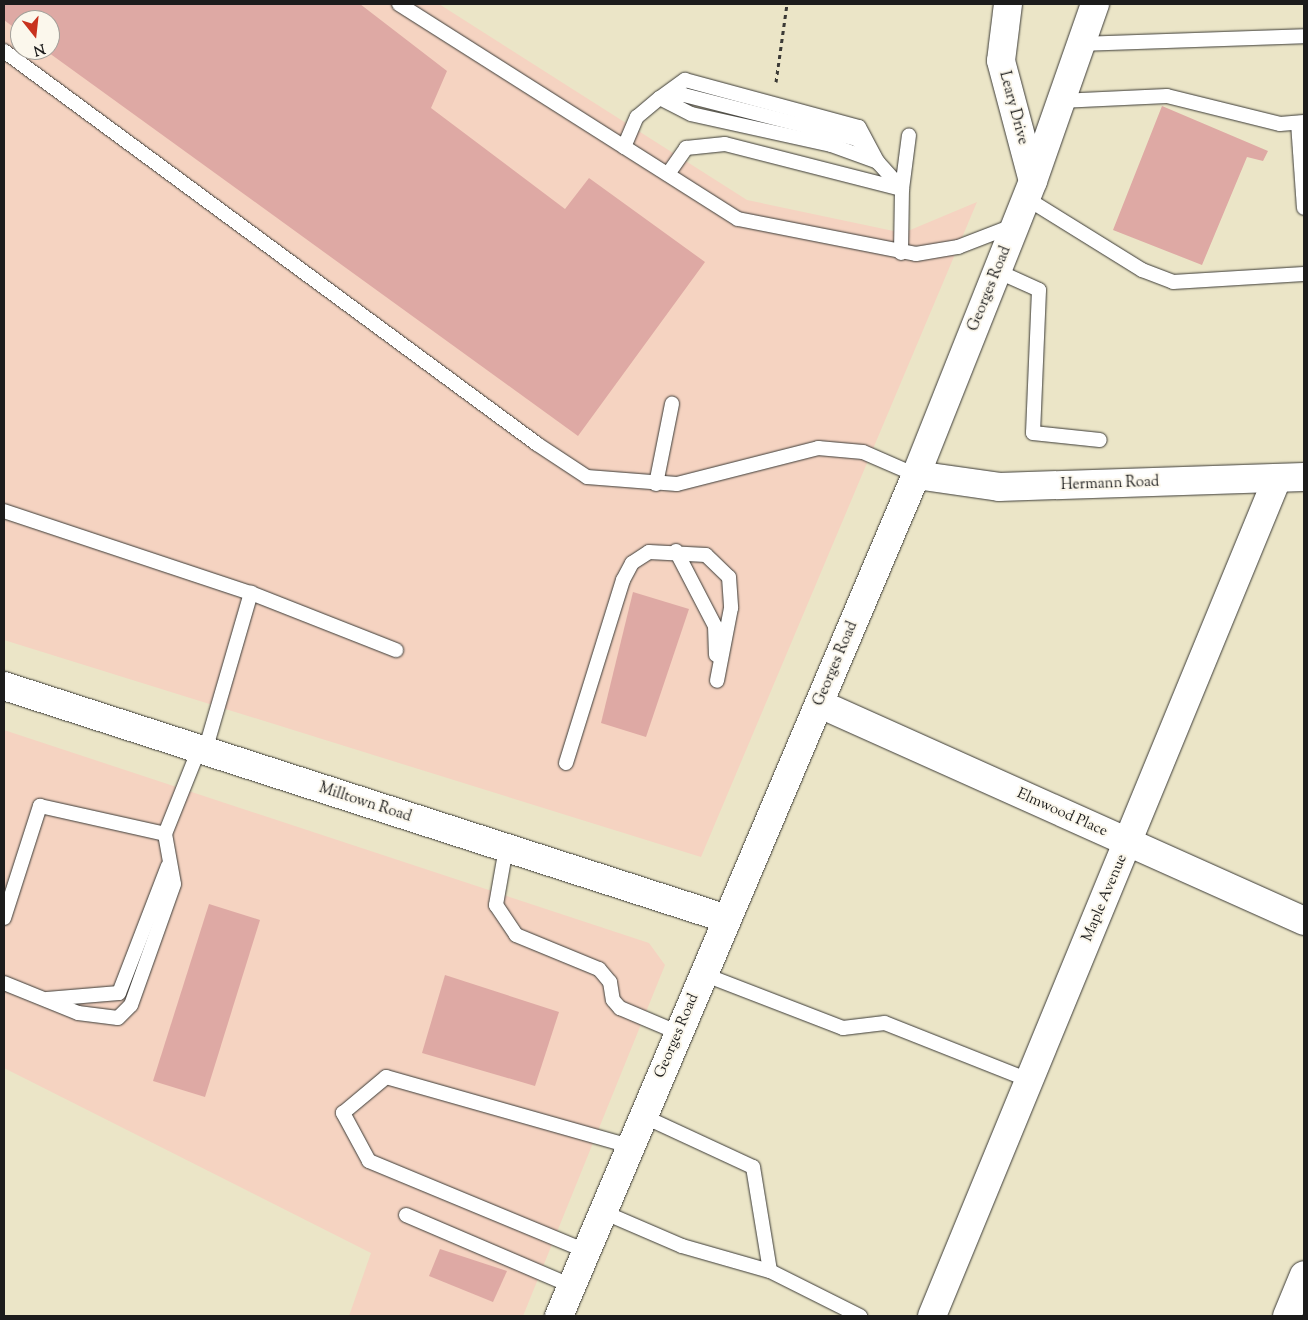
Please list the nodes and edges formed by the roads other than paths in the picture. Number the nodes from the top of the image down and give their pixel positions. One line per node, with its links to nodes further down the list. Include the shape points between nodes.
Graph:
1 (399, 4): 11 (lane)
2 (1008, 4): 15 (street, Leary Drive, via 1001,61)
3 (1095, 4): 5 (street, Georges Road)
4 (1304, 36): 5 (lane)
5 (1079, 44): 8 (street, Georges Road)
6 (4, 50): 26 (lane, via 537,444 587,477)
7 (660, 98): 11 (lane, via 636,116); 12 (lane, via 684,95 857,139); 12 (lane, via 686,80 859,127)
8 (1060, 101): 9 (lane, via 1167,96 1280,124); 15 (street, Georges Road)
9 (1301, 123): 16 (lane)
10 (909, 135): 14 (lane)
11 (624, 147): 13 (lane)
12 (878, 162): 14 (lane)
13 (668, 174): 14 (lane, via 686,148 725,144); 18 (lane, via 738,219)
14 (902, 189): 18 (lane)
15 (1029, 190): 17 (street, Georges Road); 20 (lane, via 1142,270 1173,282)
16 (1304, 208)
17 (1015, 224): 18 (lane, via 958,248); 19 (street, Georges Road)
18 (901, 253)
19 (997, 272): 22 (lane, via 1039,290 1033,433); 23 (street, Georges Road)
20 (1304, 274)
21 (672, 404): 26 (lane)
22 (1100, 440)
23 (916, 475): 25 (street, Hermann Road, via 999,487); 26 (lane, via 863,452 818,448 677,484); 32 (street, Georges Road)
24 (1304, 477): 25 (street, Hermann Road)
25 (1277, 478): 36 (street, Maple Avenue)
26 (656, 484)
27 (4, 511): 29 (lane)
28 (676, 551): 28 (lane, via 706,555 729,576 731,608 717,681 715,626); 34 (lane, via 649,552 632,562)
29 (250, 593): 30 (lane); 33 (lane)
30 (396, 650)
31 (4, 686): 33 (street, Milltown Road)
32 (820, 704): 36 (street, Elmwood Place); 40 (street, Georges Road)
33 (202, 750): 35 (lane); 37 (street, Milltown Road)
34 (566, 763)
35 (165, 834): 38 (lane); 39 (lane, via 40,806)
36 (1128, 843): 41 (street, Elmwood Place); 46 (street, Maple Avenue)
37 (506, 848): 40 (street, Milltown Road); 45 (lane, via 496,905 516,935 599,969 610,982 610,992 620,1008)
38 (168, 866): 44 (lane, via 119,992); 44 (lane, via 174,884 131,1005 118,1018 78,1013)
39 (4, 918)
40 (727, 919): 42 (street, Georges Road)
41 (1304, 921)
42 (703, 974): 45 (street, Georges Road); 46 (lane, via 843,1028 885,1024)
43 (4, 983): 44 (lane)
44 (46, 1000)
45 (679, 1033): 47 (street, Georges Road)
46 (1029, 1080): 57 (street, Maple Avenue)
47 (643, 1116): 48 (street, Georges Road); 52 (lane, via 753,1167)
48 (630, 1146): 49 (street, Georges Road); 51 (lane, via 386,1077 344,1112 369,1161)
49 (603, 1212): 51 (street, Georges Road); 52 (lane, via 682,1246)
50 (406, 1215): 54 (lane)
51 (586, 1251): 54 (street, Georges Road)
52 (770, 1270): 56 (lane)
53 (1304, 1275): 58 (street)
54 (572, 1286): 55 (street, Georges Road)
55 (559, 1316)
56 (860, 1316)
57 (932, 1316)
58 (1287, 1316)

